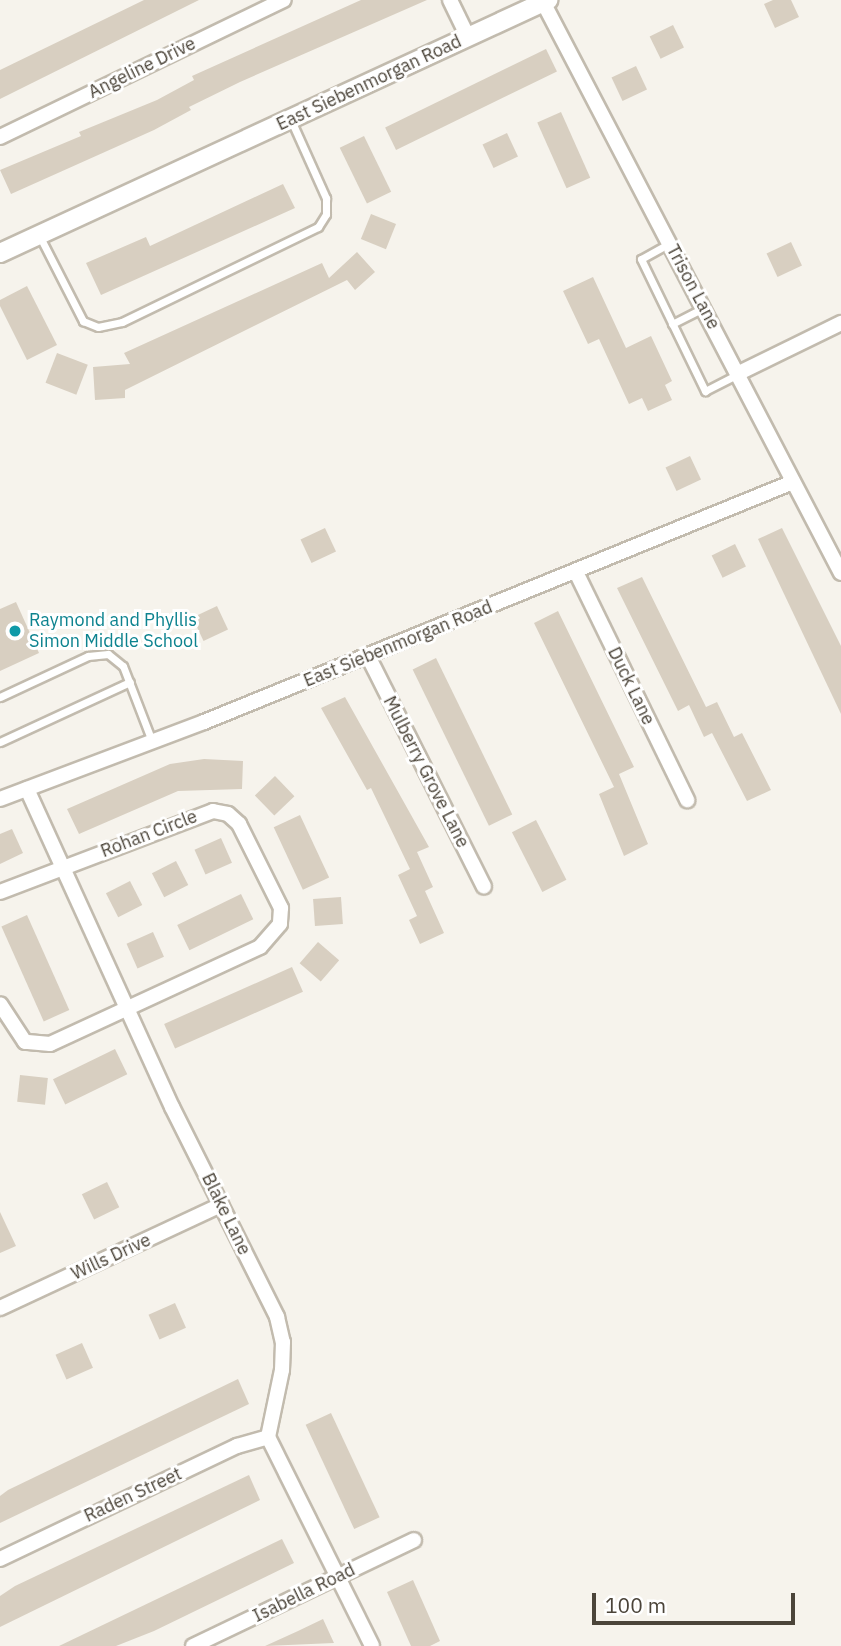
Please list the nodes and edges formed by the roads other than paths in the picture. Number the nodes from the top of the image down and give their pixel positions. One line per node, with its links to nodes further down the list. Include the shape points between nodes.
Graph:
1 (284, 0): 6 (street, Angeline Drive)
2 (450, 0): 4 (street)
3 (546, 1): 4 (street, East Siebenmorgan Road); 8 (street, Trison Lane)
4 (468, 37): 5 (street, East Siebenmorgan Road)
5 (291, 119): 7 (street, East Siebenmorgan Road); 7 (lane, via 326,198 326,214 318,227 122,322 97,327 83,321)
6 (0, 137)
7 (39, 235): 9 (street, East Siebenmorgan Road)
8 (670, 243): 10 (street, Trison Lane); 12 (lane, via 640,259)
9 (0, 253)
10 (704, 307): 12 (lane); 13 (street, Trison Lane)
11 (841, 323): 13 (street)
12 (672, 324): 13 (lane, via 705,391)
13 (739, 373): 14 (street, Trison Lane)
14 (793, 482): 15 (street, East Siebenmorgan Road); 16 (street, Trison Lane)
15 (576, 572): 17 (street, East Siebenmorgan Road); 24 (street, Duck Lane)
16 (841, 573)
17 (368, 656): 20 (street, East Siebenmorgan Road); 26 (street, Mulberry Grove Lane)
18 (130, 682): 19 (lane, via 119,660 95,654); 20 (lane); 21 (lane)
19 (0, 697)
20 (152, 741): 22 (street, East Siebenmorgan Road)
21 (0, 742)
22 (27, 789): 23 (street, East Siebenmorgan Road); 25 (street, Blake Lane)
23 (0, 799)
24 (687, 800)
25 (62, 867): 27 (street, Rohan Circle); 29 (street, Blake Lane); 29 (street, Rohan Circle, via 213,811 228,814 239,824 276,892 280,924 260,947)
26 (484, 887)
27 (0, 892)
28 (0, 1004): 29 (street, Rohan Circle, via 16,1034 38,1046)
29 (127, 1009): 30 (street, Blake Lane)
30 (221, 1205): 31 (street, Wills Drive); 32 (street, Blake Lane, via 277,1317 283,1342)
31 (0, 1308)
32 (268, 1437): 34 (street, Raden Street, via 237,1446); 35 (street)
33 (414, 1540): 35 (street, Isabella Road)
34 (0, 1559)
35 (338, 1577): 36 (street, Isabella Road); 37 (street)
36 (193, 1646)
37 (372, 1646)

